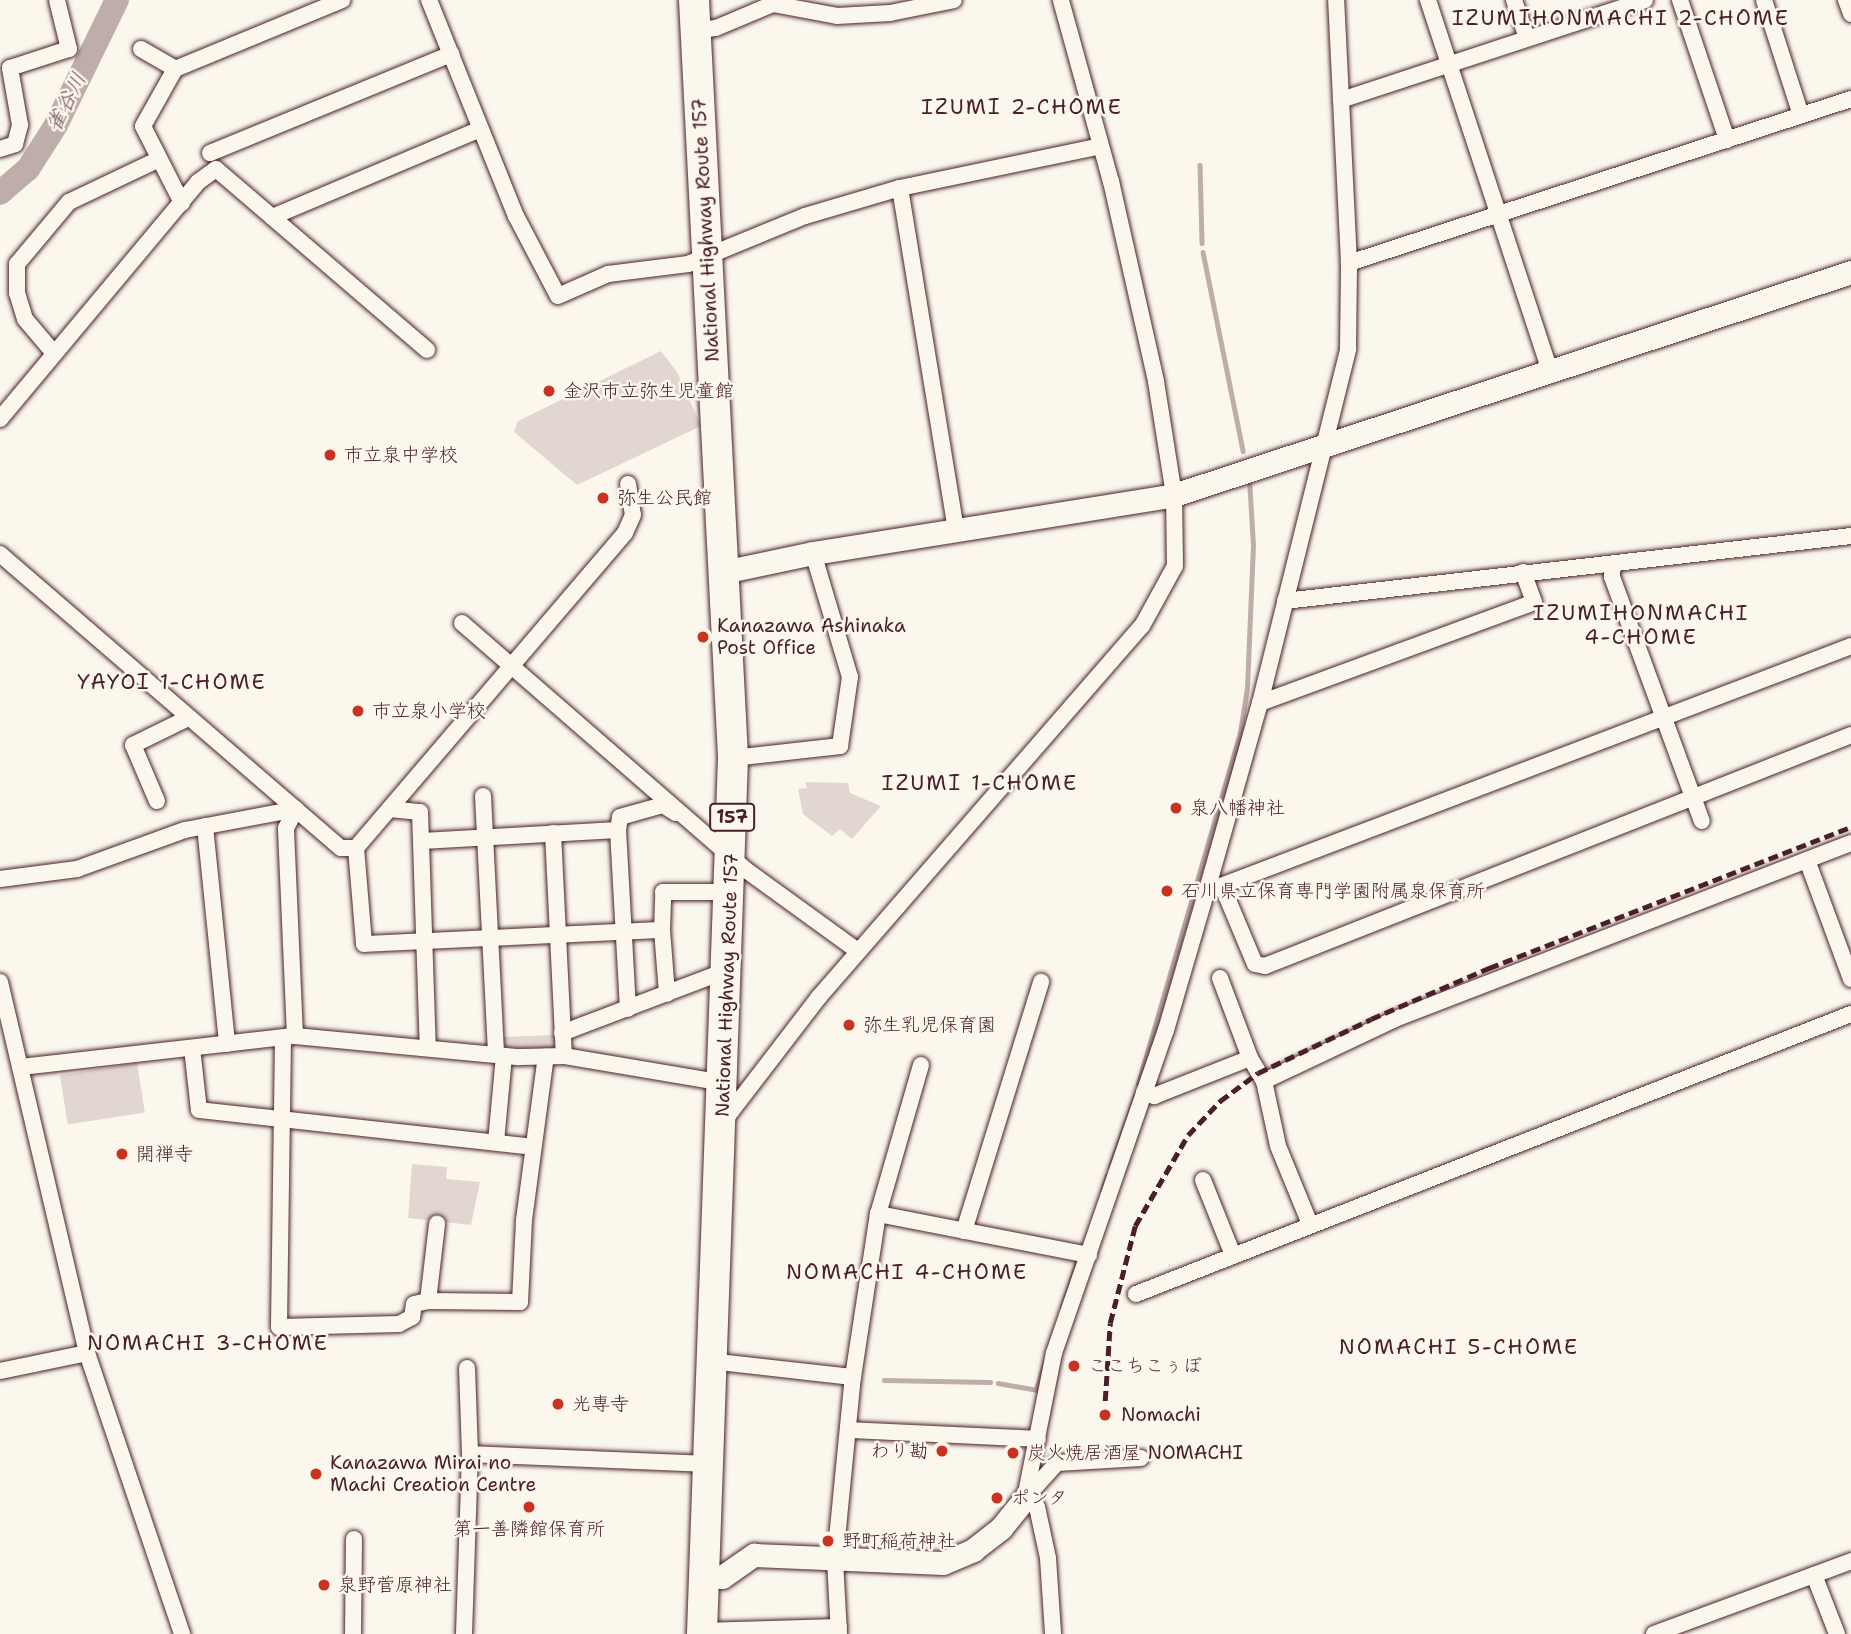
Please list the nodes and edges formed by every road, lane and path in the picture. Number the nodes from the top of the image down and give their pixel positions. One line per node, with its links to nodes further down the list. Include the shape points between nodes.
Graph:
1 (57, 0): 30 (street, via 69,49 10,68 20,125 15,144)
2 (296, 0): 17 (street)
3 (342, 0): 17 (street)
4 (429, 0): 21 (street)
5 (694, 0): 18 (highway, National Highway Route 157 / 157)
6 (954, 0): 18 (street, via 890,13 837,16 773,4 716,28)
7 (1062, 0): 29 (street)
8 (1336, 0): 25 (street)
9 (1427, 0): 22 (street)
10 (1514, 0): 19 (street)
11 (1645, 0): 15 (street)
12 (1680, 0): 28 (street)
13 (1763, 0): 26 (street)
14 (1846, 0): 16 (street)
15 (1596, 8): 19 (street)
16 (1851, 14)
17 (303, 16): 23 (street)
18 (696, 31): 37 (highway, National Highway Route 157 / 157)
19 (1527, 38): 22 (street)
20 (141, 49): 23 (street)
21 (451, 54): 27 (street); 31 (street)
22 (1448, 64): 25 (street); 35 (street)
23 (175, 68): 32 (street, via 143,126)
24 (1851, 99): 26 (street)
25 (1341, 100): 38 (street)
26 (1801, 115): 28 (street)
27 (481, 129): 36 (street); 37 (street, via 516,216 558,296 608,274 688,264)
28 (1727, 140): 35 (street)
29 (1101, 146): 33 (street); 46 (street, via 1132,265)
30 (0, 149)
31 (210, 153)
32 (159, 159): 34 (street); 41 (street, via 69,202 17,264 16,293 25,319)
33 (901, 188): 37 (street, via 805,216); 47 (street)
34 (182, 203): 36 (street, via 216,169); 41 (street)
35 (1498, 215): 38 (street); 42 (street)
36 (272, 217): 40 (street)
37 (708, 254): 52 (highway, National Highway Route 157 / 157)
38 (1349, 263): 44 (street, via 1348,349)
39 (1851, 272): 42 (street)
40 (427, 350)
41 (52, 352): 43 (street)
42 (1550, 370): 44 (street)
43 (0, 419)
44 (1324, 449): 46 (street); 54 (street)
45 (628, 484): 57 (street, via 633,515 625,533)
46 (1174, 495): 47 (street); 87 (street, via 1175,566 1142,626)
47 (956, 531): 49 (street)
48 (1851, 536): 51 (street)
49 (813, 553): 52 (street); 62 (street, via 850,677 840,746)
50 (0, 554): 60 (street)
51 (1612, 564): 53 (street); 59 (street, via 1612,577)
52 (723, 572): 62 (highway, National Highway Route 157 / 157)
53 (1523, 572): 54 (street); 58 (street, via 1534,602)
54 (1285, 601): 58 (street)
55 (462, 623): 57 (street)
56 (1851, 646): 59 (street)
57 (512, 665): 67 (street); 68 (street)
58 (1260, 703): 80 (street)
59 (1665, 718): 64 (street); 80 (street)
60 (186, 719): 65 (street, via 134,746); 66 (street)
61 (1851, 734): 64 (street)
62 (733, 758): 77 (highway, National Highway Route 157 / 157)
63 (484, 796): 73 (street)
64 (1694, 797): 69 (street); 80 (street, via 1265,966 1255,964)
65 (158, 801)
66 (296, 809): 70 (street); 76 (street, via 341,848); 97 (street, via 286,828)
67 (390, 809): 74 (street, via 420,812); 76 (street)
68 (691, 821): 71 (street, via 663,805 620,817); 77 (street)
69 (1702, 821)
70 (205, 826): 79 (street, via 77,869); 98 (street)
71 (618, 830): 72 (street); 83 (street)
72 (553, 834): 73 (street); 84 (street)
73 (486, 837): 74 (street); 85 (street)
74 (422, 841): 86 (street)
75 (1851, 843): 78 (street)
76 (356, 848): 86 (street, via 364,944)
77 (732, 855): 81 (highway, National Highway Route 157 / 157); 87 (street)
78 (1807, 860): 90 (street); 107 (street, via 1395,1019)
79 (0, 879)
80 (1215, 889): 109 (street)
81 (729, 892): 82 (street, via 663,892); 88 (highway, National Highway Route 157 / 157)
82 (662, 930): 83 (street); 93 (street)
83 (625, 932): 84 (street); 94 (street)
84 (557, 936): 85 (street); 96 (street)
85 (491, 939): 86 (street); 101 (street)
86 (425, 942): 100 (street)
87 (858, 950): 111 (street)
88 (725, 971): 93 (street); 108 (highway, National Highway Route 157 / 157)
89 (1220, 978): 104 (street)
90 (1851, 979)
91 (0, 982): 106 (street)
92 (1041, 982): 118 (street)
93 (667, 994): 94 (street)
94 (628, 1009): 96 (street)
95 (1851, 1014): 117 (street)
96 (562, 1033): 103 (street)
97 (289, 1037): 98 (street); 100 (street); 110 (street)
98 (227, 1044): 99 (street)
99 (192, 1048): 106 (street); 110 (street, via 199,1110)
100 (428, 1048): 101 (street)
101 (500, 1055): 102 (street); 112 (street)
102 (546, 1056): 103 (street); 113 (street)
103 (564, 1056): 108 (street)
104 (1250, 1058): 107 (street); 109 (street, via 1154,1096)
105 (921, 1065): 115 (street)
106 (21, 1067): 123 (street)
107 (1264, 1082): 117 (street, via 1278,1146)
108 (723, 1083): 111 (highway, National Highway Route 157 / 157)
109 (1144, 1092): 119 (street)
110 (280, 1119): 112 (street); 122 (street, via 279,1327 399,1324 412,1317 414,1304)
111 (723, 1122): 124 (highway, National Highway Route 157 / 157)
112 (496, 1142): 113 (street)
113 (533, 1147): 122 (street, via 520,1302)
114 (1203, 1180): 120 (street)
115 (878, 1214): 118 (street); 127 (street)
116 (437, 1224): 122 (street)
117 (1310, 1224): 120 (street)
118 (964, 1231): 119 (street)
119 (1089, 1255): 129 (street, via 1054,1353)
120 (1233, 1255): 121 (street)
121 (1136, 1294)
122 (428, 1301)
123 (87, 1353): 126 (street); 141 (street)
124 (710, 1361): 127 (street); 132 (highway, National Highway Route 157 / 157)
125 (467, 1368): 130 (street)
126 (0, 1371)
127 (853, 1377): 128 (street)
128 (849, 1430): 129 (street); 135 (street)
129 (1038, 1439): 133 (street)
130 (470, 1454): 132 (street); 143 (street)
131 (1141, 1458): 133 (street, via 1057,1463)
132 (706, 1464): 138 (highway, National Highway Route 157 / 157)
133 (1025, 1498): 135 (street, via 1001,1528 974,1550 943,1563); 144 (street, via 1037,1507 1048,1558)
134 (354, 1539): 142 (street)
135 (835, 1559): 138 (street, via 754,1555 722,1577); 139 (street)
136 (1851, 1560): 137 (street)
137 (1814, 1575): 145 (street); 146 (street)
138 (704, 1576): 140 (highway, National Highway Route 157 / 157)
139 (839, 1630): 140 (street)
140 (702, 1632)
141 (182, 1634)
142 (353, 1634)
143 (464, 1634)
144 (1053, 1634)
145 (1654, 1634)
146 (1837, 1634)

